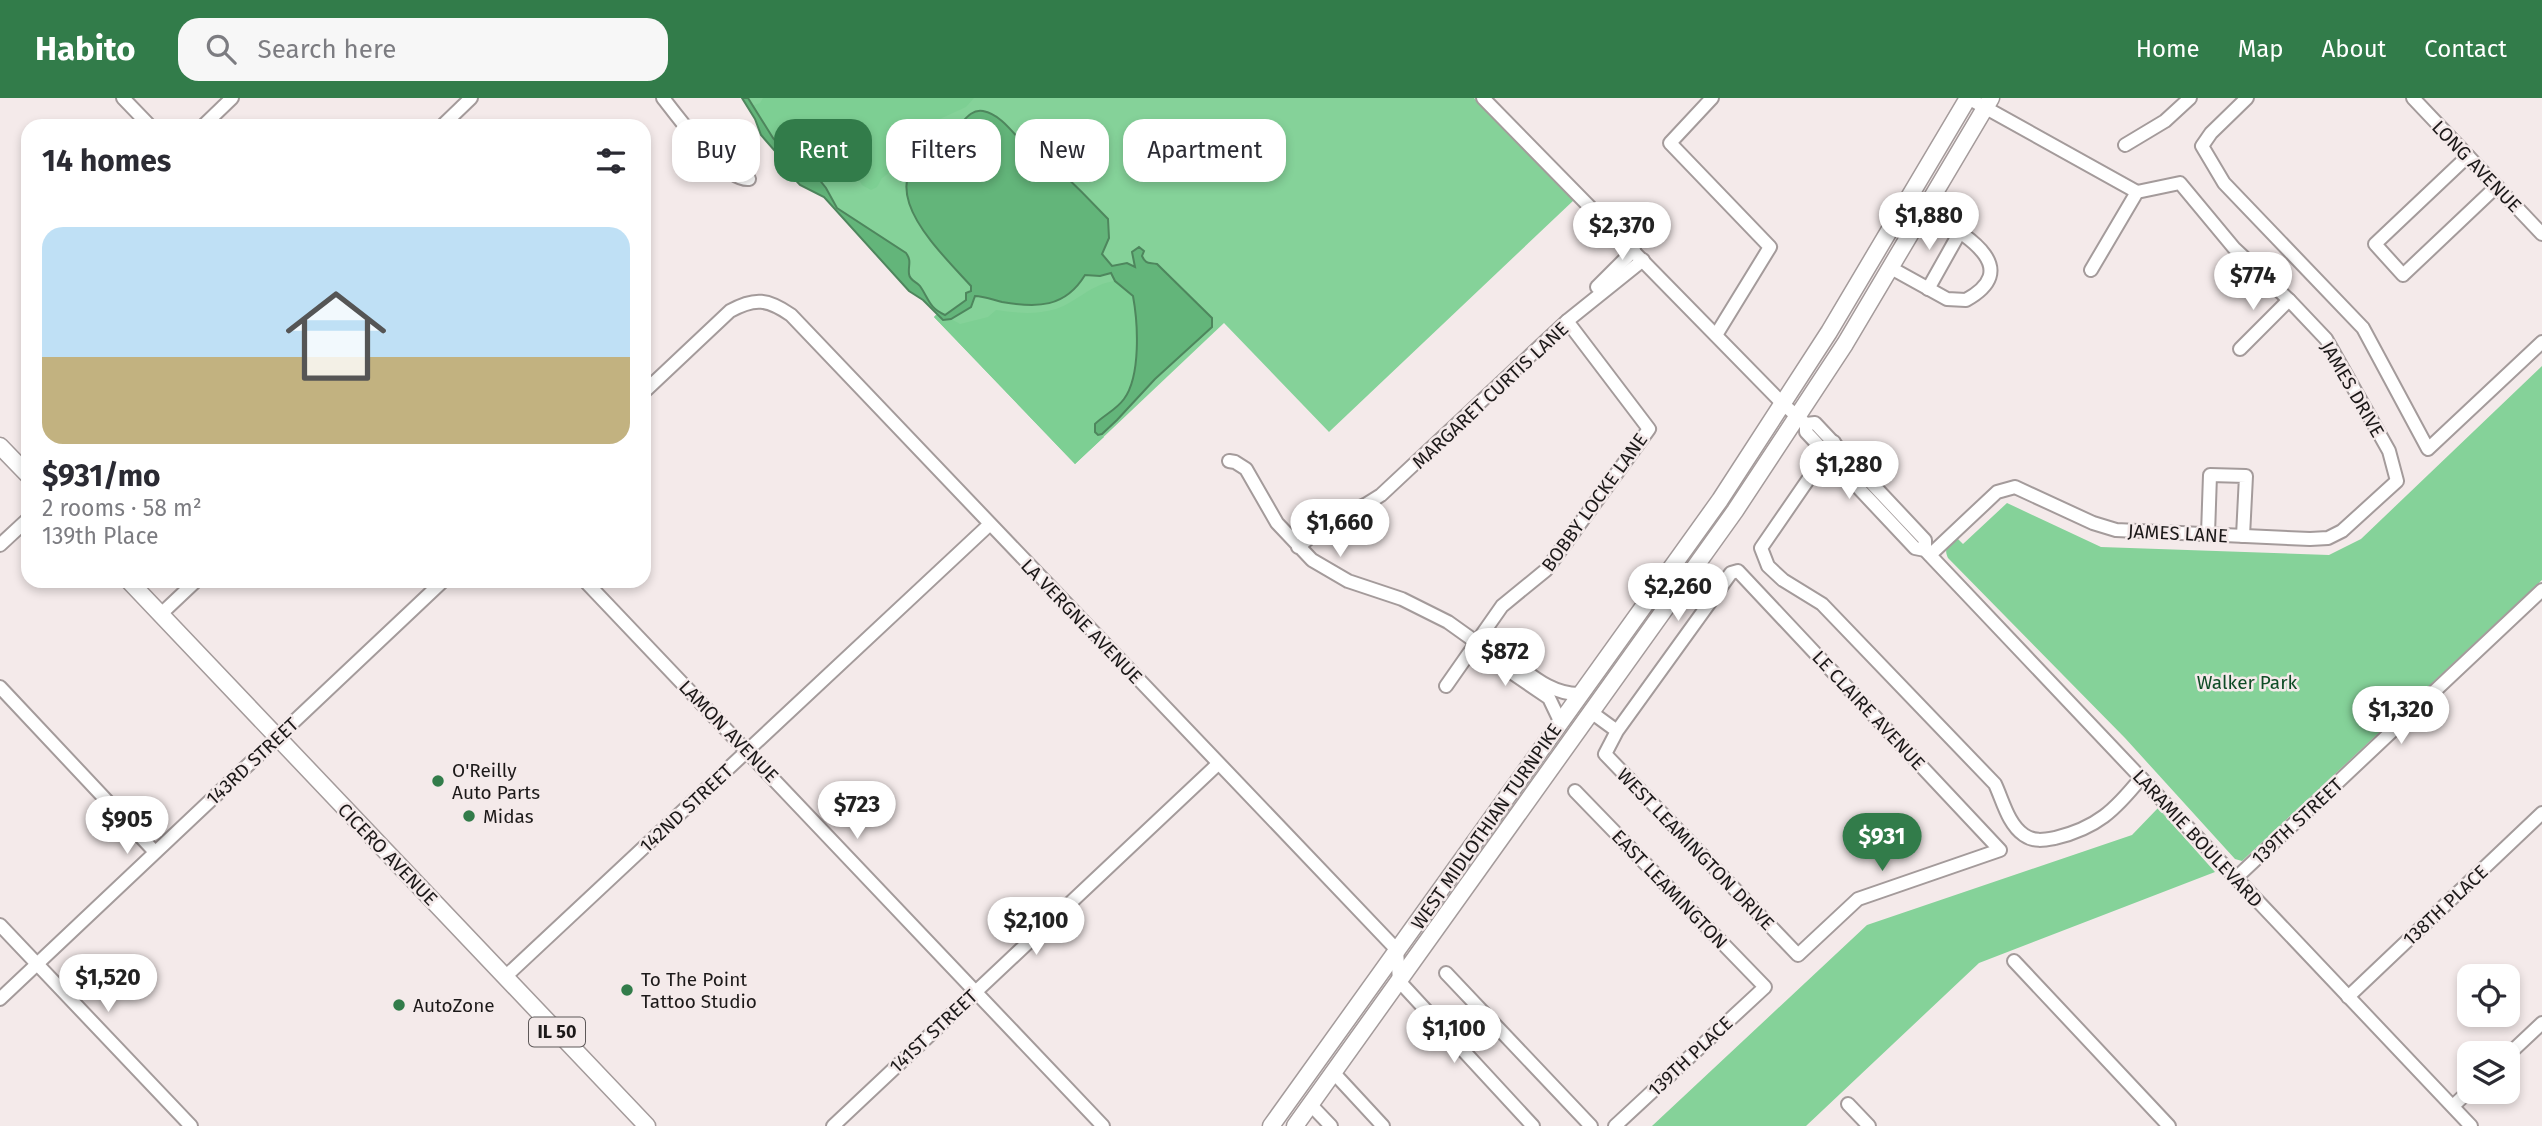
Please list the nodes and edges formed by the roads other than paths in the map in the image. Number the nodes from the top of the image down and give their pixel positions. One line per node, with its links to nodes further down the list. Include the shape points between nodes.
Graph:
1 (123, 98): 12 (street)
2 (232, 98): 13 (street)
3 (471, 98): 14 (street)
4 (663, 98): 15 (street)
5 (1483, 98): 23 (street, LARAMIE BOULEVARD)
6 (1712, 98): 29 (street, via 1670,143 1770,247)
7 (1968, 98): 11 (street); 33 (main road, WEST MIDLOTHIAN TURNPIKE)
8 (2190, 98): 16 (street, via 2165,121)
9 (2247, 98): 30 (street, via 2202,146 2224,183 2363,328 2428,449)
10 (2413, 98): 17 (street, LONG AVENUE)
11 (1988, 103): 19 (street); 20 (main road, WEST MIDLOTHIAN TURNPIKE)
12 (143, 119)
13 (210, 119)
14 (449, 119)
15 (680, 119)
16 (2125, 145)
17 (2468, 156): 18 (street, LONG AVENUE); 18 (street, via 2375,244 2403,275)
18 (2497, 186): 22 (street, LONG AVENUE)
19 (2137, 192): 25 (street); 27 (street, JAMES DRIVE, via 2180,183 2234,248)
20 (1925, 210): 21 (street); 24 (main road, WEST MIDLOTHIAN TURNPIKE)
21 (1960, 232): 26 (street); 26 (street, via 1989,261 1983,288 1958,301)
22 (2542, 233)
23 (1639, 255): 28 (street, MARGARET CURTIS LANE, via 1573,310); 29 (street, LARAMIE BOULEVARD)
24 (1891, 268): 26 (street); 34 (main road, WEST MIDLOTHIAN TURNPIKE)
25 (2091, 270)
26 (1928, 289)
27 (2289, 300): 31 (street); 39 (street, JAMES DRIVE, via 2326,340 2389,452)
28 (1567, 321): 45 (street, MARGARET CURTIS LANE, via 1381,495 1334,518); 53 (street, BOBBY LOCKE LANE, via 1649,429 1546,570 1508,599)
29 (1716, 335): 33 (street, LARAMIE BOULEVARD)
30 (2542, 342)
31 (2240, 349)
32 (651, 385): 40 (street, LA VERGNE AVENUE, via 730,311 749,301 777,305 792,315)
33 (1783, 404): 34 (street, LARAMIE BOULEVARD); 56 (main road, WEST MIDLOTHIAN TURNPIKE, via 1720,500)
34 (1802, 421): 36 (street, LARAMIE BOULEVARD, via 1806,432); 57 (main road, WEST MIDLOTHIAN TURNPIKE)
35 (0, 446): 38 (main road)
36 (1830, 447): 46 (street, LARAMIE BOULEVARD, via 1915,548); 63 (street, via 1761,548 1769,566 1822,604 1995,784 2022,835 2040,841 2099,822)
37 (1229, 461): 45 (street, via 1246,469 1273,516)
38 (21, 468)
39 (2398, 481): 43 (street, JAMES LANE, via 2328,538)
40 (990, 524): 61 (street, 142ND STREET); 62 (street, LA VERGNE AVENUE)
41 (21, 526): 44 (street)
42 (2208, 534): 43 (street, JAMES LANE); 43 (street, via 2210,474 2246,476); 46 (street, JAMES LANE, via 2116,530 2015,487 1997,492)
43 (2243, 536)
44 (0, 545)
45 (1298, 547): 53 (street, via 1328,572 1422,607)
46 (1927, 552): 63 (street, LARAMIE BOULEVARD)
47 (136, 588): 52 (main road, CICERO AVENUE / IL 50)
48 (189, 588): 52 (street)
49 (436, 588): 60 (street, 143RD STREET)
50 (592, 588): 61 (street, LAMON AVENUE)
51 (2542, 590): 67 (street, 139TH STREET)
52 (161, 614): 60 (main road, CICERO AVENUE / IL 50)
53 (1476, 642): 54 (street); 56 (street, via 1490,645); 58 (street, via 1483,653 1549,698)
54 (1446, 686)
55 (0, 687): 66 (street)
56 (1575, 700): 57 (main road); 58 (main road, WEST MIDLOTHIAN TURNPIKE)
57 (1591, 712): 59 (street); 75 (main road, WEST MIDLOTHIAN TURNPIKE)
58 (1560, 721): 69 (main road, WEST MIDLOTHIAN TURNPIKE)
59 (1617, 732): 70 (street, WEST LEAMINGTON DRIVE, via 1605,754); 70 (street, LE CLAIRE AVENUE, via 1731,573 1738,570 2000,850 1858,900)
60 (277, 737): 66 (street, 143RD STREET); 74 (main road, CICERO AVENUE / IL 50)
61 (748, 750): 74 (street, 142ND STREET); 77 (street, LAMON AVENUE)
62 (1218, 764): 69 (street, LA VERGNE AVENUE); 77 (street, 141ST STREET)
63 (2141, 778): 67 (street, LARAMIE BOULEVARD)
64 (1575, 791): 76 (street, EAST LEAMINGTON)
65 (2542, 813): 78 (street, 138TH PLACE)
66 (155, 852): 72 (street, 143RD STREET)
67 (2236, 878): 78 (street, LARAMIE BOULEVARD)
68 (0, 925): 72 (street)
69 (1397, 950): 75 (street); 91 (main road, WEST MIDLOTHIAN TURNPIKE)
70 (1798, 955)
71 (2014, 961): 99 (street)
72 (37, 964): 79 (street, 143RD STREET); 87 (street)
73 (1446, 973): 96 (street)
74 (505, 977): 88 (main road, CICERO AVENUE / IL 50)
75 (1399, 981): 82 (main road, WEST MIDLOTHIAN TURNPIKE); 95 (street)
76 (1765, 987): 97 (street, 139TH PLACE)
77 (975, 991): 89 (street, 141ST STREET); 90 (street, LAMON AVENUE)
78 (2348, 997): 86 (street, LARAMIE BOULEVARD)
79 (0, 999)
80 (2542, 1023): 81 (street)
81 (2520, 1044)
82 (1333, 1072): 84 (main road, WEST MIDLOTHIAN TURNPIKE); 94 (street)
83 (2457, 1103): 86 (street)
84 (1310, 1104): 92 (main road, WEST MIDLOTHIAN TURNPIKE); 93 (street)
85 (1848, 1104): 98 (street)
86 (2453, 1107): 100 (street, LARAMIE BOULEVARD)
87 (191, 1126)
88 (647, 1126)
89 (833, 1126)
90 (1103, 1126)
91 (1271, 1126)
92 (1295, 1126)
93 (1331, 1126)
94 (1383, 1126)
95 (1533, 1126)
96 (1591, 1126)
97 (1615, 1126)
98 (1869, 1126)
99 (2169, 1126)
100 (2471, 1126)

